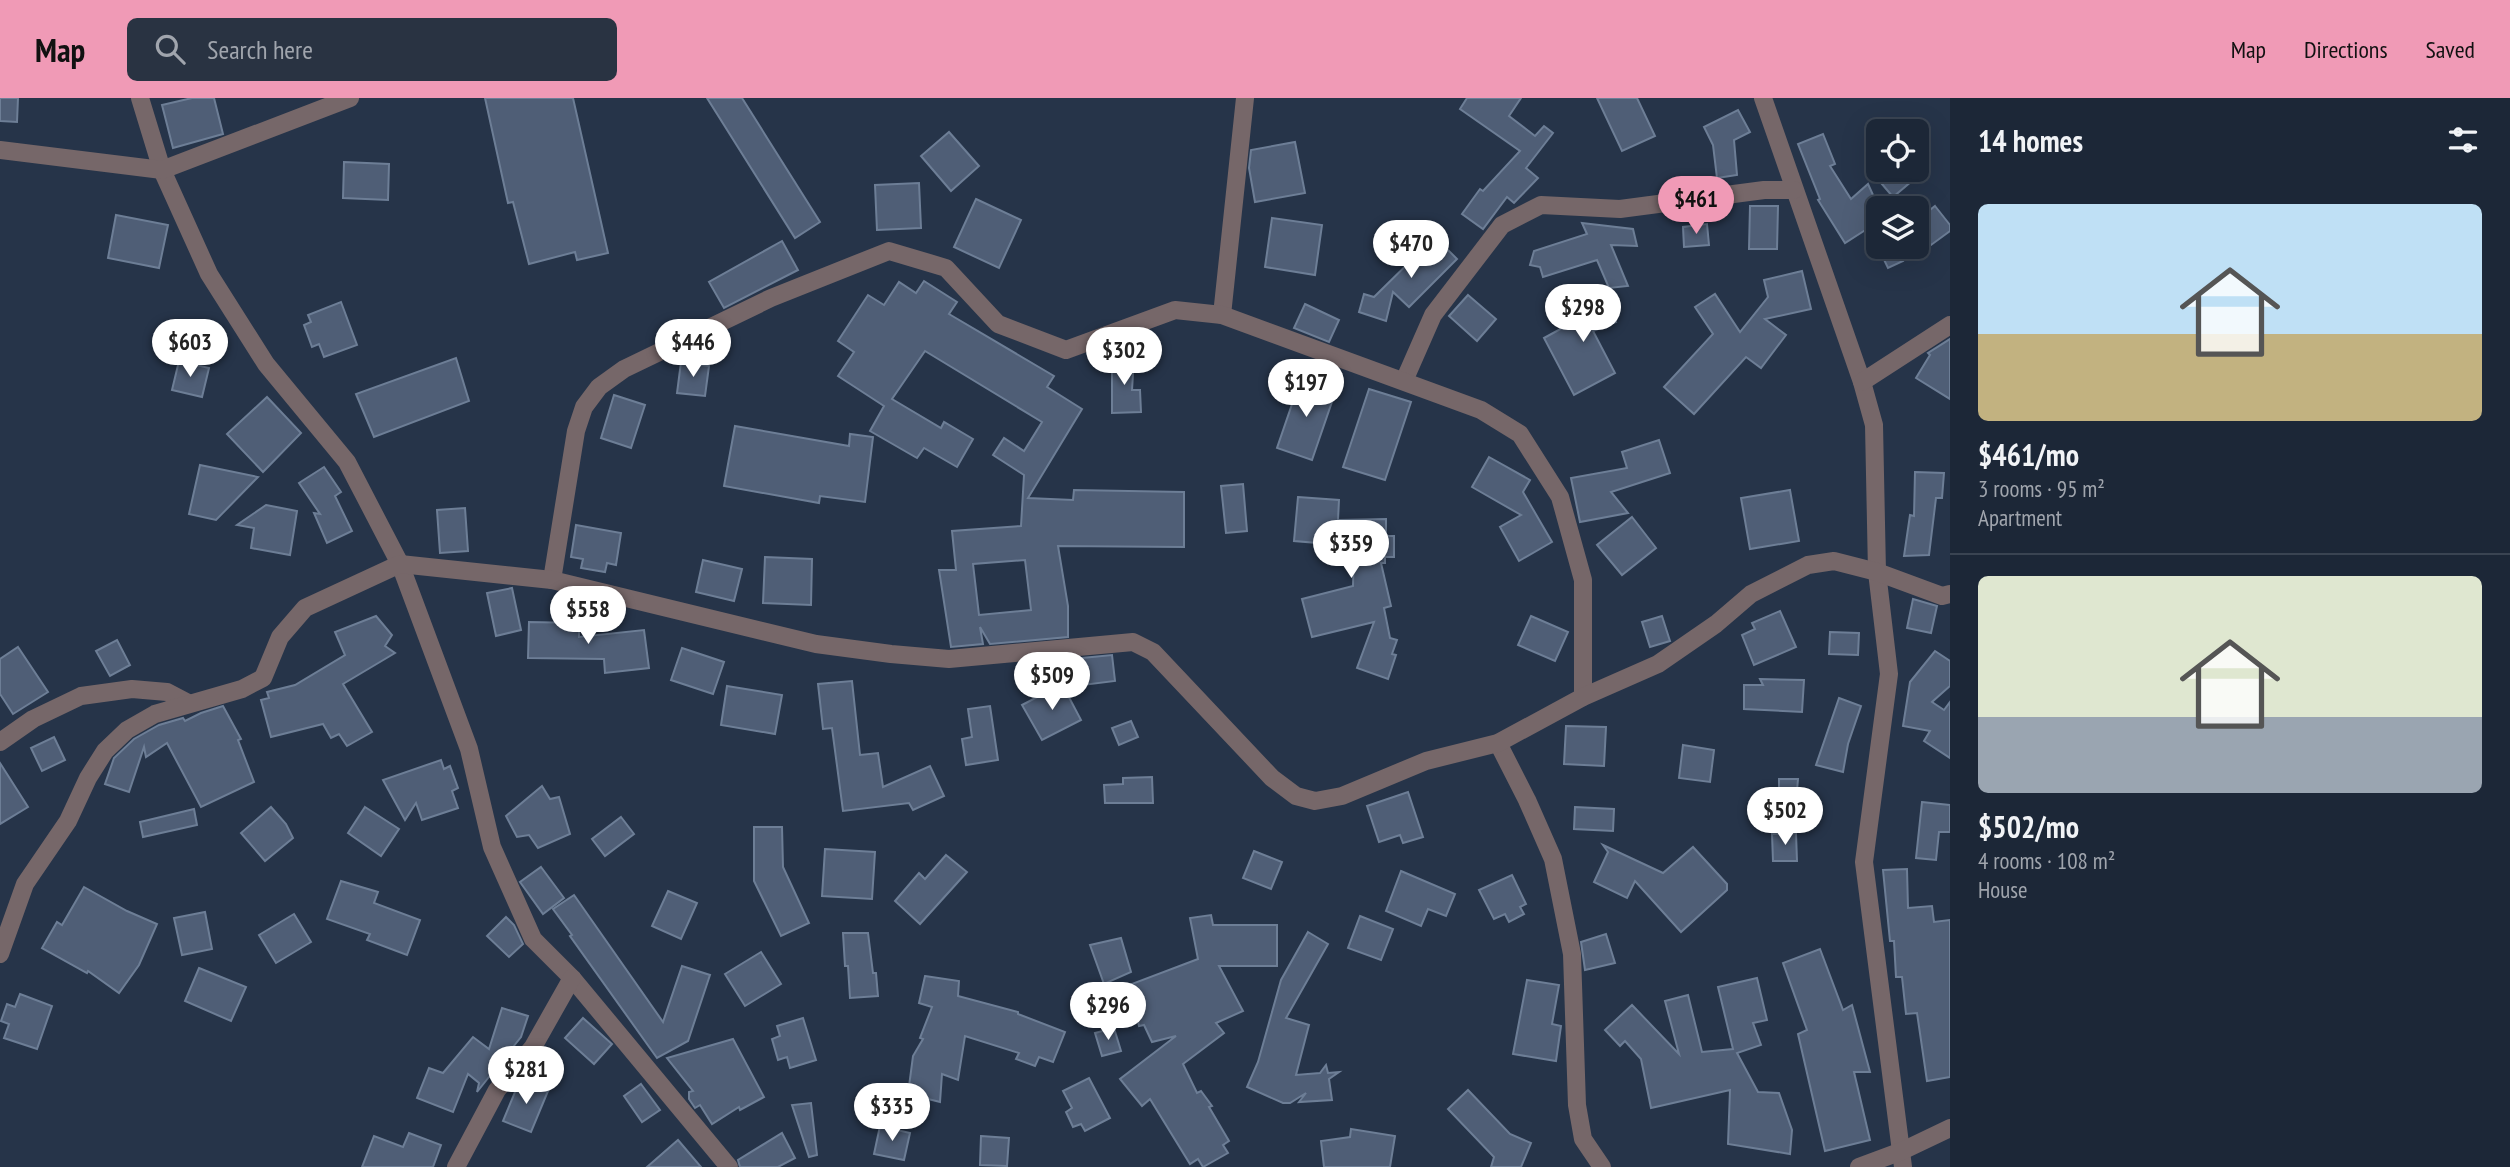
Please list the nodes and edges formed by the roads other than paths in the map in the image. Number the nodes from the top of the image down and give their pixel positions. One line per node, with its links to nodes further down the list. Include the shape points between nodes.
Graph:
1 (140, 98): 6 (street)
2 (350, 98): 6 (street)
3 (1245, 98): 8 (street)
4 (1763, 98): 7 (street)
5 (0, 150): 6 (street)
6 (162, 170): 12 (street, via 208,274 266,364 347,461)
7 (1794, 191): 10 (street, via 1764,190 1619,209 1541,205 1502,225 1433,315); 11 (street)
8 (1222, 315): 10 (street); 14 (street, via 1175,310 1066,350 998,324 946,268 889,251 771,298 624,369 599,387 584,407 576,432)
9 (1950, 326): 11 (street)
10 (1404, 380): 16 (street, via 1481,410 1520,434 1560,497 1583,580)
11 (1862, 382): 13 (street, via 1874,425)
12 (400, 564): 14 (street); 17 (street, via 305,608 281,637 263,678 242,689); 21 (street, via 469,749 492,847 533,939)
13 (1877, 572): 15 (street, via 1942,596); 16 (street, via 1834,561 1808,565 1751,594 1658,664); 23 (street, via 1889,674 1864,862)
14 (552, 580): 19 (street, via 816,644 891,654 949,659 1133,642 1153,652 1272,778 1296,796 1315,801 1342,796 1426,761)
15 (1950, 594)
16 (1583, 698): 19 (street)
17 (188, 704): 18 (street, via 167,692 132,689 81,696 33,719); 20 (street, via 155,714 127,730 105,751 68,821 25,884)
18 (0, 742)
19 (1498, 743): 26 (street, via 1553,859 1572,954 1577,1105 1583,1139)
20 (0, 954)
21 (572, 978): 24 (street, via 533,1046 498,1090); 25 (street)
22 (1950, 1128): 23 (street)
23 (1903, 1159): 27 (street)
24 (456, 1167)
25 (729, 1167)
26 (1602, 1167)
27 (1859, 1167)

